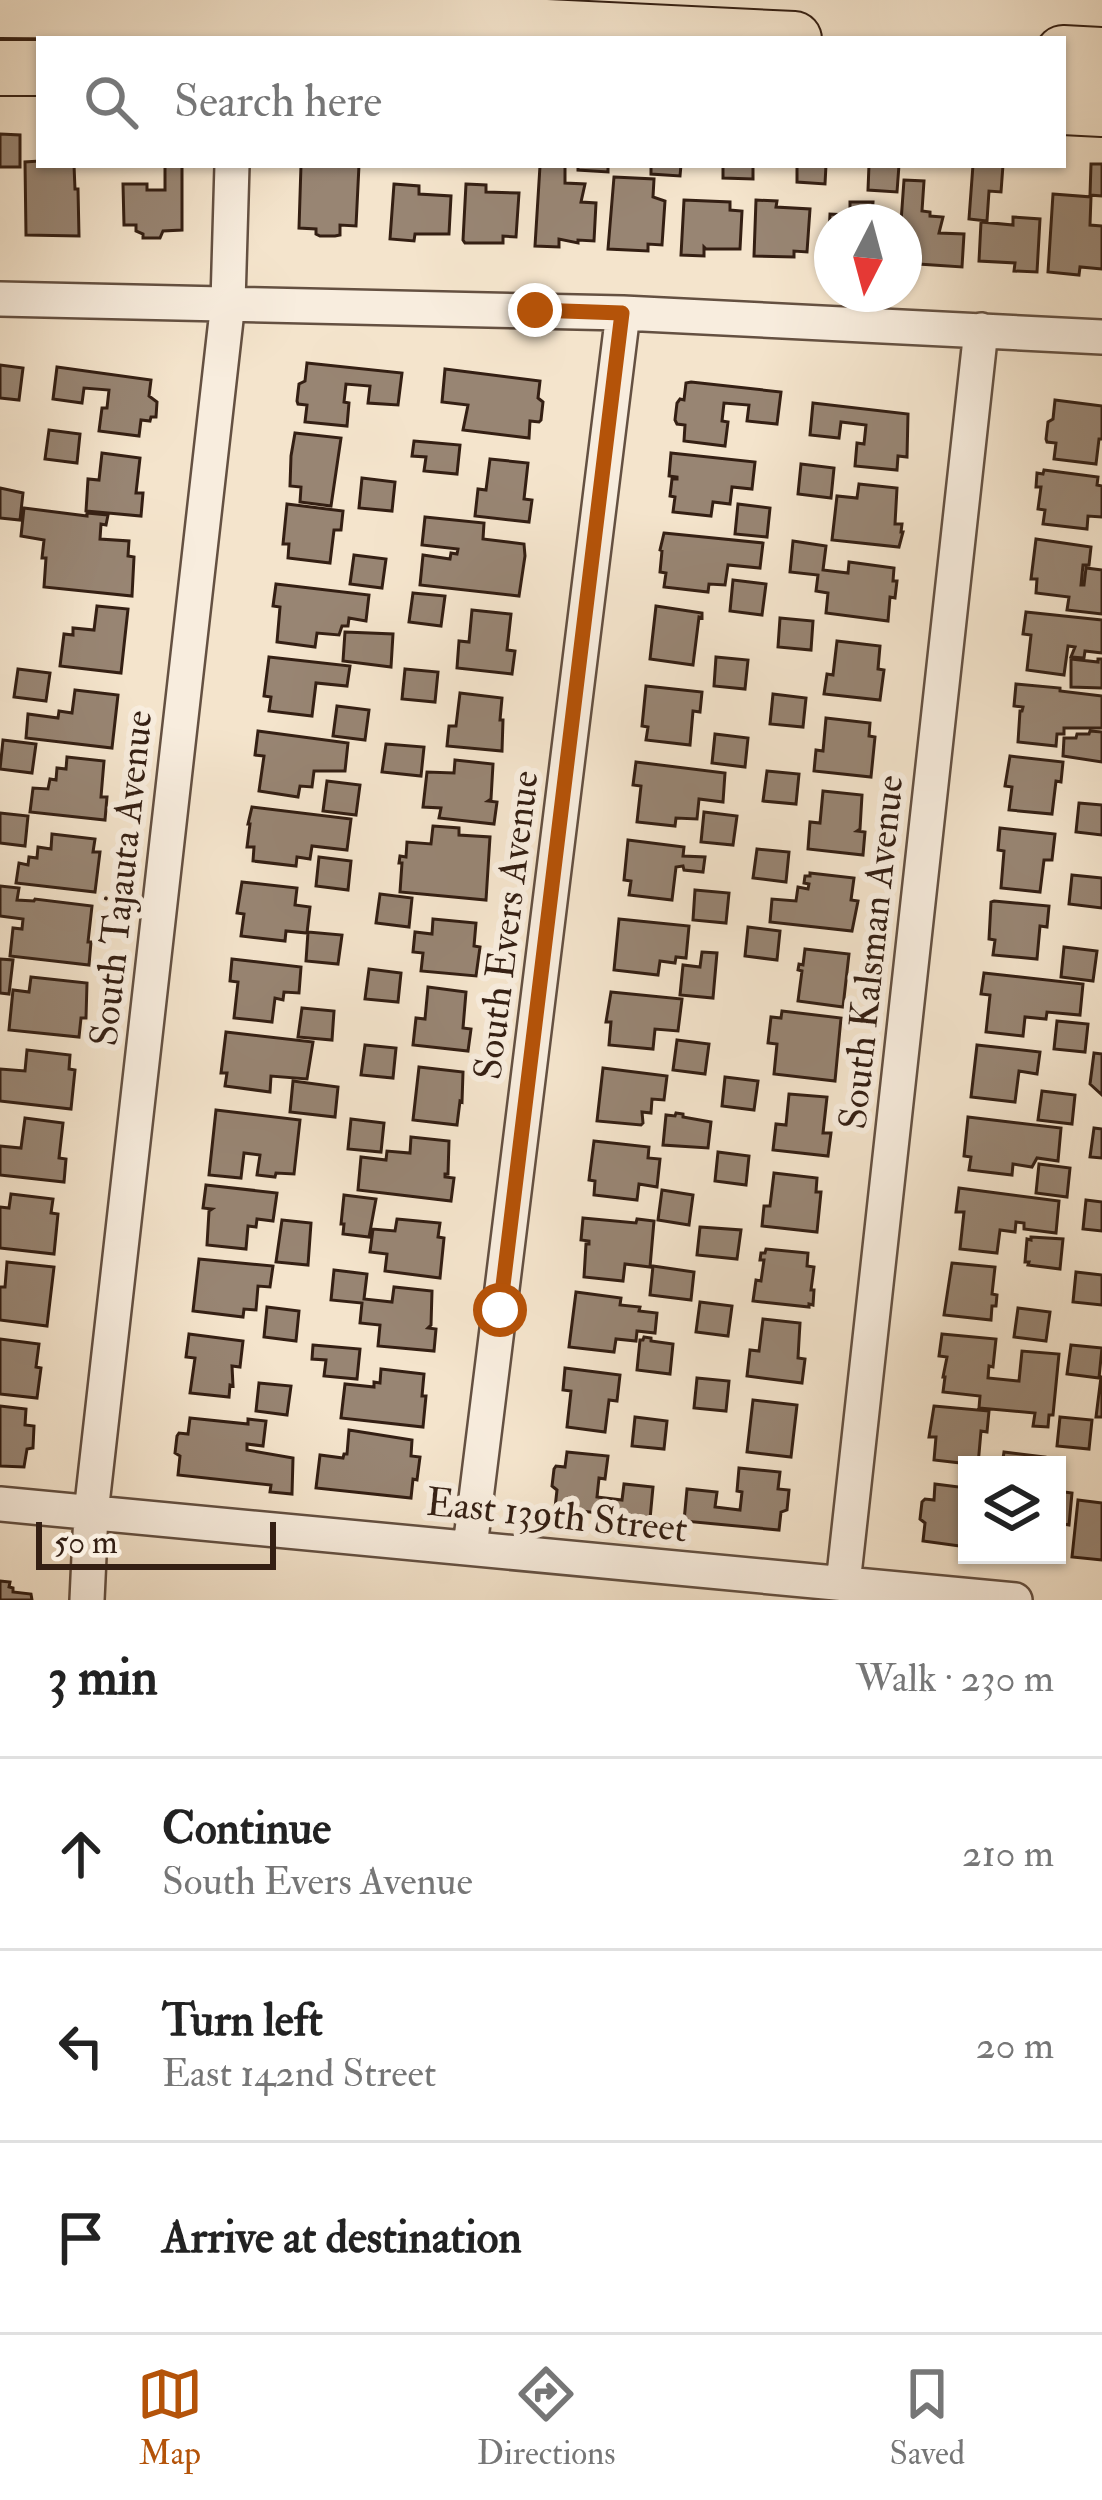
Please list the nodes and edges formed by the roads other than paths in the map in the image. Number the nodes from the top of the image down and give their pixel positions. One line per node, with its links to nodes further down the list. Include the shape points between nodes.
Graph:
1 (0, 10): 2 (main road)
2 (236, 17): 3 (main road)
3 (718, 36)
4 (1066, 53): 5 (main road)
5 (1102, 55)
6 (0, 68): 7 (main road)
7 (36, 68)
8 (1066, 107): 9 (main road)
9 (1102, 110)
10 (232, 168): 12 (street, South Tajauta Avenue)
11 (0, 299): 12 (street)
12 (228, 302): 13 (street); 17 (street, South Tajauta Avenue)
13 (622, 313): 14 (street); 18 (street, South Evers Avenue)
14 (981, 330): 15 (street); 19 (street, South Kalsman Avenue)
15 (1102, 337)
16 (0, 1504): 17 (street, East 139th Street)
17 (91, 1513): 18 (street, East 139th Street); 20 (street, South Tajauta Avenue)
18 (470, 1547): 19 (street, East 139th Street)
19 (843, 1584): 21 (street, East 139th Street)
20 (87, 1600)
21 (1015, 1600)

